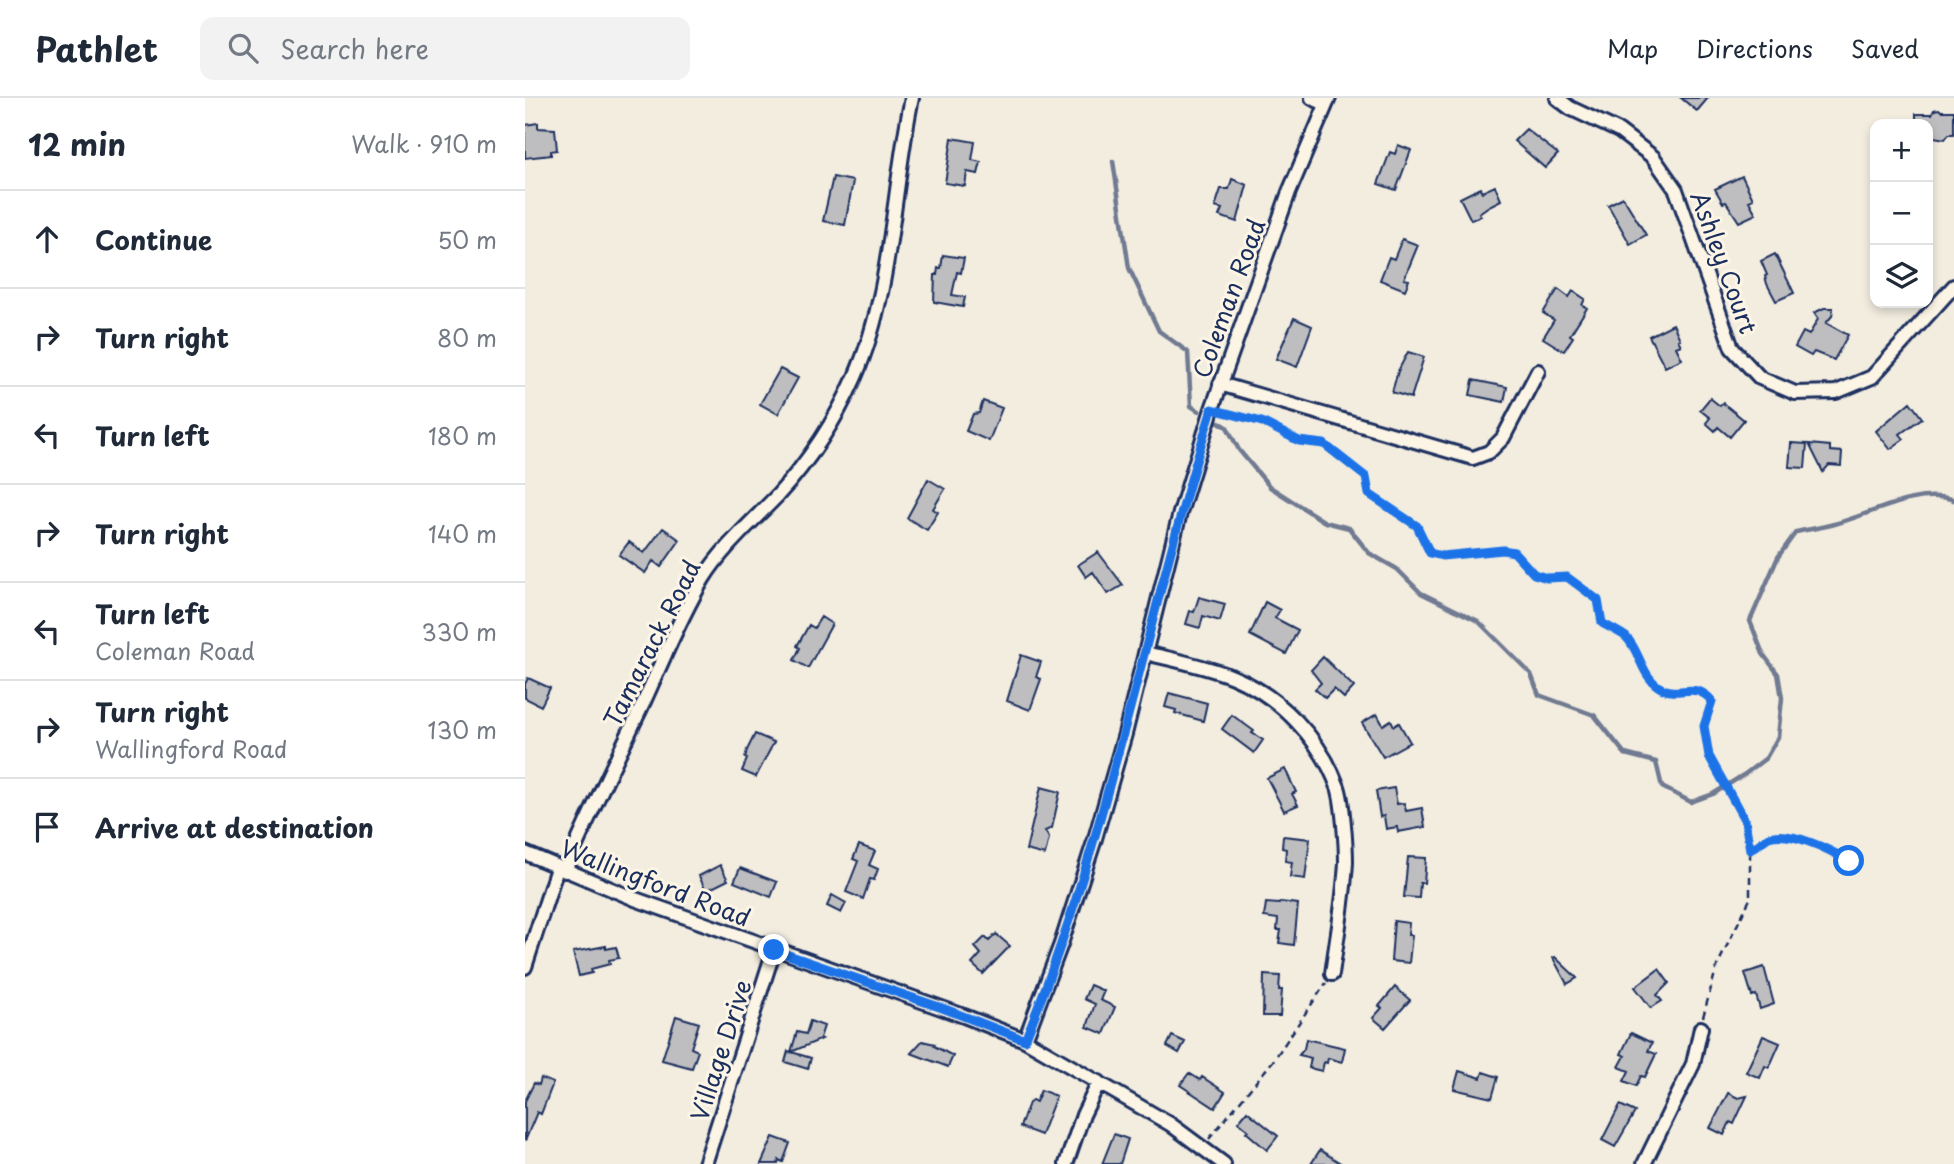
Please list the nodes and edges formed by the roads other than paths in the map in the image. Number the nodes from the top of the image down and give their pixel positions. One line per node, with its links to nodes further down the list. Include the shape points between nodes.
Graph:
1 (912, 98): 10 (street, Tamarack Road, via 877,308 855,376 835,419 809,458 723,550 703,579)
2 (1312, 98): 4 (street)
3 (1557, 98): 5 (street, Ashley Court, via 1619,131 1653,157 1676,190 1732,348 1760,378 1795,393 1836,392 1872,377)
4 (1327, 101): 7 (street, Coleman Road)
5 (1954, 286)
6 (1538, 371): 7 (street, via 1503,438 1489,452 1473,458)
7 (1220, 384): 8 (street, Coleman Road, via 1180,513)
8 (1145, 653): 13 (street, via 1208,668 1267,695 1294,717 1320,751 1339,789 1346,860); 15 (street, Coleman Road, via 1080,888)
9 (525, 853): 10 (street, Wallingford Road)
10 (561, 869): 11 (street, Wallingford Road); 12 (street, Tamarack Road)
11 (774, 950): 15 (street, Wallingford Road); 17 (street, Village Drive)
12 (525, 967)
13 (1332, 974)
14 (1701, 1028): 20 (street, via 1693,1064)
15 (1025, 1040): 16 (street, Wallingford Road)
16 (1099, 1082): 18 (street); 19 (street, Wallingford Road)
17 (705, 1164)
18 (1066, 1164)
19 (1224, 1164)
20 (1644, 1164)

